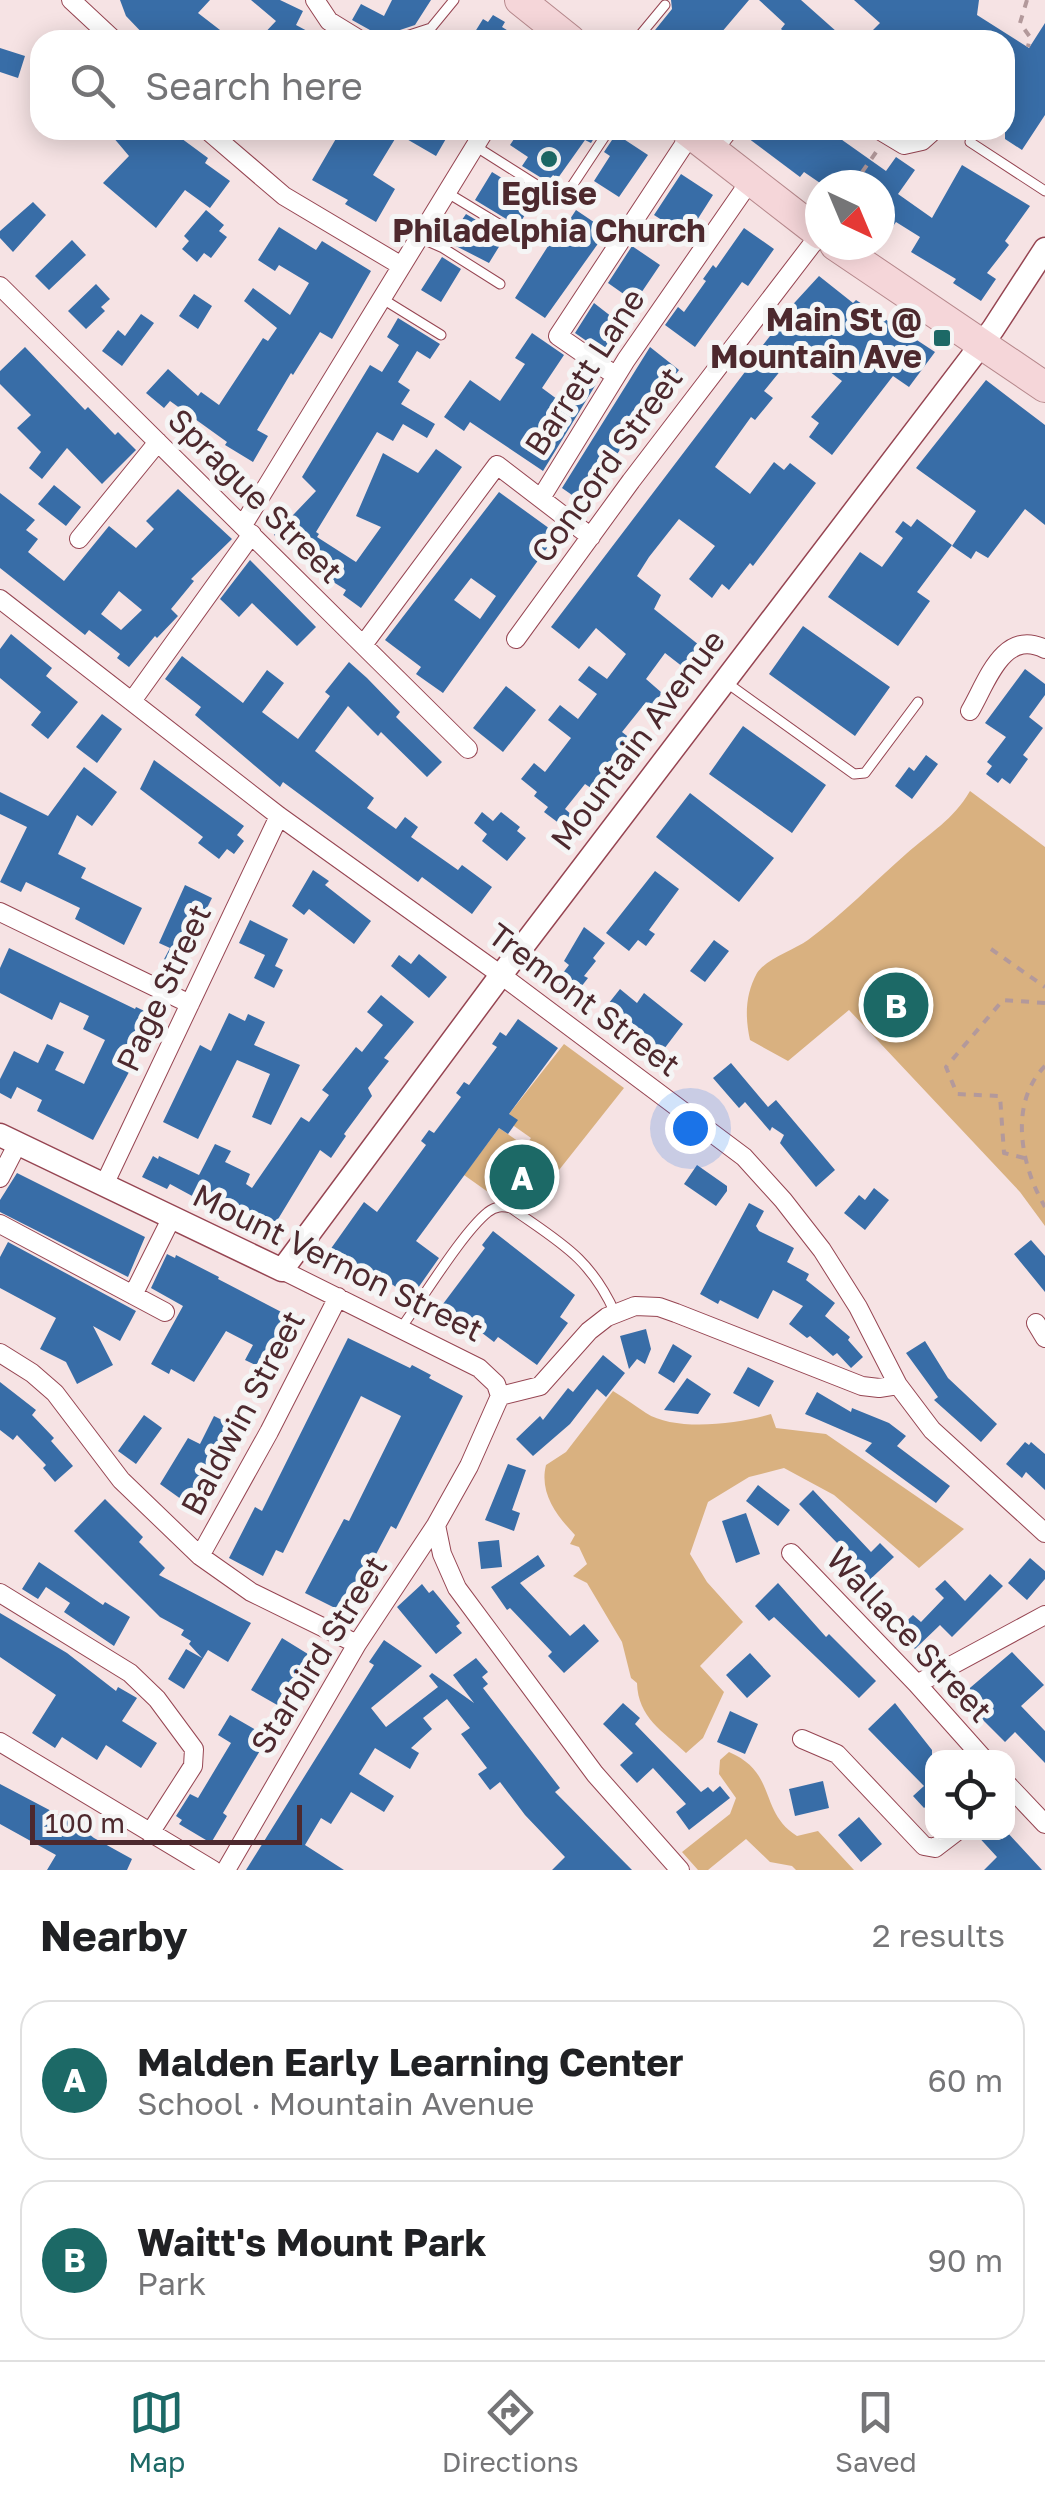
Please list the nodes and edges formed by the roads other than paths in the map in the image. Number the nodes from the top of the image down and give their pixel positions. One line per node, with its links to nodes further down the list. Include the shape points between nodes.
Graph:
1 (71, 0): 6 (street)
2 (315, 0): 7 (street)
3 (454, 0): 8 (lane)
4 (520, 0): 9 (main road)
5 (664, 5): 10 (lane)
6 (103, 30)
7 (344, 30)
8 (424, 30)
9 (549, 30)
10 (644, 30)
11 (219, 140): 27 (street, via 284,196)
12 (479, 140): 20 (street)
13 (483, 140): 14 (lane, via 562,201)
14 (602, 140)
15 (701, 140): 33 (street, via 558,336)
16 (708, 140): 18 (main road)
17 (970, 142): 19 (lane)
18 (750, 181): 21 (main road); 33 (street, Barrett Lane)
19 (1045, 191)
20 (446, 192): 22 (street); 23 (lane)
21 (805, 223)
22 (418, 237): 27 (street); 28 (lane)
23 (522, 238)
24 (1045, 249): 32 (street, Mountain Avenue)
25 (805, 254): 38 (street, Concord Street)
26 (857, 260): 32 (main road)
27 (400, 265): 30 (street)
28 (500, 284)
29 (0, 286): 35 (street, Sprague Street)
30 (381, 298): 31 (lane); 37 (street)
31 (441, 335)
32 (980, 345): 34 (main road); 44 (street, Mountain Avenue)
33 (616, 376): 36 (street, Barrett Lane)
34 (1045, 387)
35 (158, 442): 37 (street, Sprague Street); 39 (street)
36 (541, 498): 38 (street); 42 (street, via 497,466)
37 (247, 530): 42 (street, Sprague Street); 45 (street)
38 (591, 537): 41 (street, Concord Street)
39 (79, 539)
40 (0, 599): 45 (street, Tremont Street)
41 (516, 639)
42 (363, 645): 48 (street, Sprague Street)
43 (1045, 649): 47 (street, via 1025,642 1008,649)
44 (724, 680): 46 (lane, via 854,774 865,772); 51 (street, Mountain Avenue)
45 (132, 701): 49 (street, Tremont Street)
46 (918, 702)
47 (970, 711)
48 (468, 749)
49 (279, 816): 51 (street, Tremont Street); 52 (street, Page Street)
50 (0, 912): 52 (street)
51 (501, 975): 58 (street, Mountain Avenue); 65 (street, Tremont Street, via 753,1166 822,1250)
52 (190, 1004): 55 (street, Page Street)
53 (9, 1139): 54 (street); 55 (street, Mount Vernon Street)
54 (0, 1178)
55 (104, 1185): 56 (street, Mount Vernon Street)
56 (172, 1218): 58 (street, Mount Vernon Street); 59 (street)
57 (0, 1224): 59 (street)
58 (282, 1270): 60 (street, Mount Vernon Street)
59 (133, 1295): 61 (street)
60 (338, 1298): 63 (street, Mount Vernon Street); 70 (street, Baldwin Street)
61 (165, 1312)
62 (615, 1313): 63 (lane, via 581,1258 504,1206 474,1227); 65 (street, via 658,1307 862,1386); 66 (street, via 590,1330 540,1386)
63 (401, 1328): 66 (street, Mount Vernon Street, via 479,1368)
64 (0, 1353): 70 (street, via 55,1393 120,1480)
65 (898, 1385): 68 (street, Tremont Street, via 932,1430)
66 (500, 1396): 67 (street)
67 (436, 1525): 73 (street, Starbird Street); 84 (street, via 457,1588 595,1774)
68 (1045, 1533)
69 (791, 1553): 74 (street, Wallace Street)
70 (200, 1556): 73 (street, via 251,1592)
71 (0, 1593): 80 (street, via 130,1672 194,1749 193,1766)
72 (1045, 1615): 74 (street)
73 (357, 1644): 83 (street, Starbird Street)
74 (918, 1684): 77 (street, Wallace Street)
75 (802, 1739): 81 (street, via 837,1754 924,1846)
76 (0, 1742): 80 (street)
77 (975, 1750)
78 (1015, 1793): 79 (street)
79 (1045, 1824)
80 (150, 1833): 82 (street)
81 (946, 1840)
82 (212, 1870)
83 (226, 1870)
84 (680, 1870)

